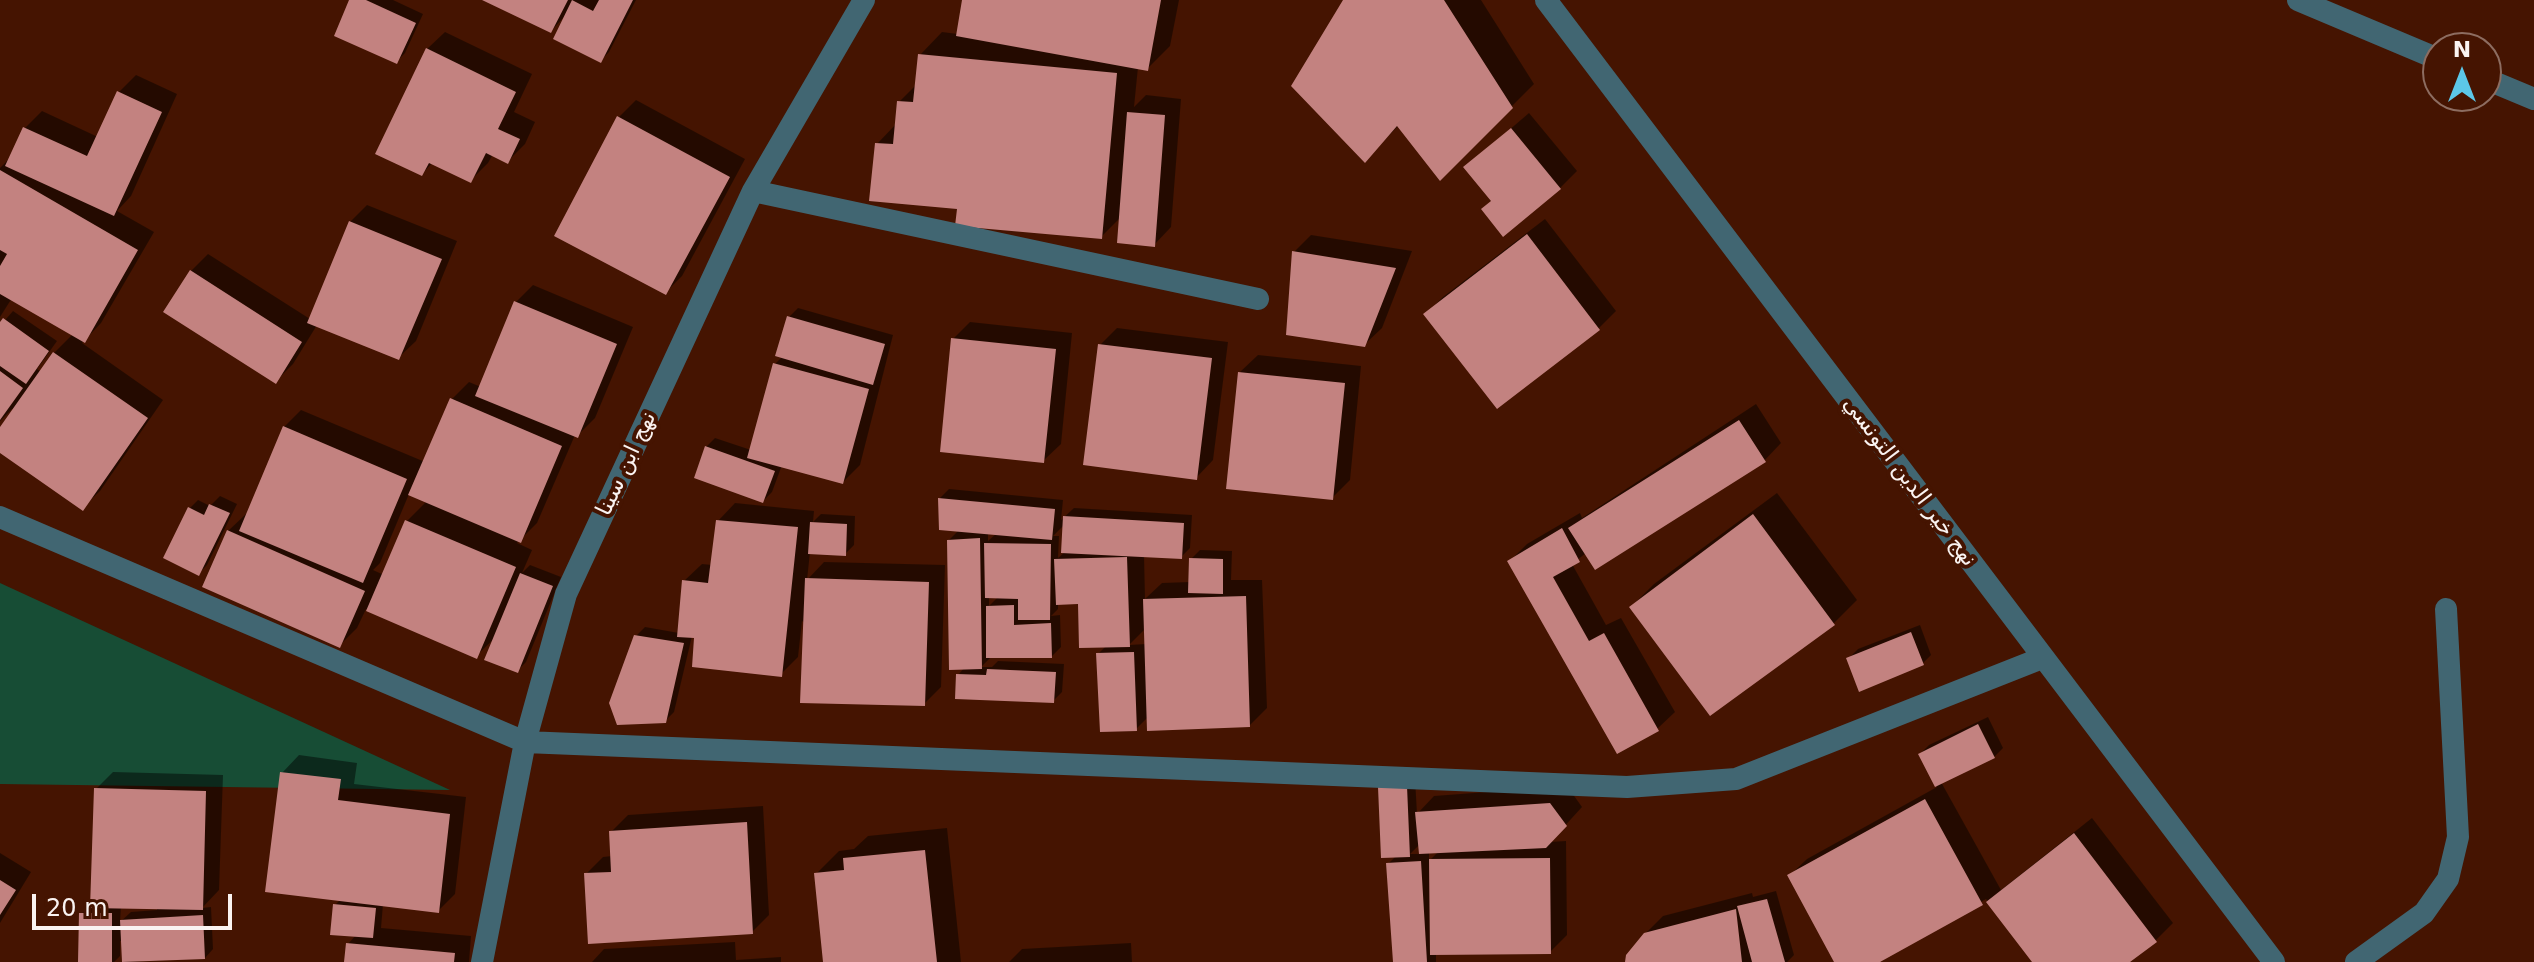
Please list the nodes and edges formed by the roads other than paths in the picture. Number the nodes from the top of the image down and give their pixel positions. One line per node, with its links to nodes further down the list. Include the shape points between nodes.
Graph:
1 (864, 0): 7 (street, نهج ابن سينا)
2 (1546, 0): 11 (street, نهج خير الدين التونسي)
3 (2298, 0): 4 (street)
4 (2422, 52)
5 (2502, 86): 6 (street)
6 (2534, 99)
7 (753, 191): 8 (street); 12 (street, نهج ابن سينا, via 566,594)
8 (1258, 299)
9 (0, 517): 12 (street)
10 (2446, 609): 15 (street, via 2458,837 2448,879 2424,913)
11 (2042, 658): 12 (street, via 1736,779 1627,787); 14 (street, نهج خير الدين التونسي)
12 (525, 742): 13 (street, نهج ابن سينا)
13 (482, 962)
14 (2274, 962)
15 (2356, 962)

